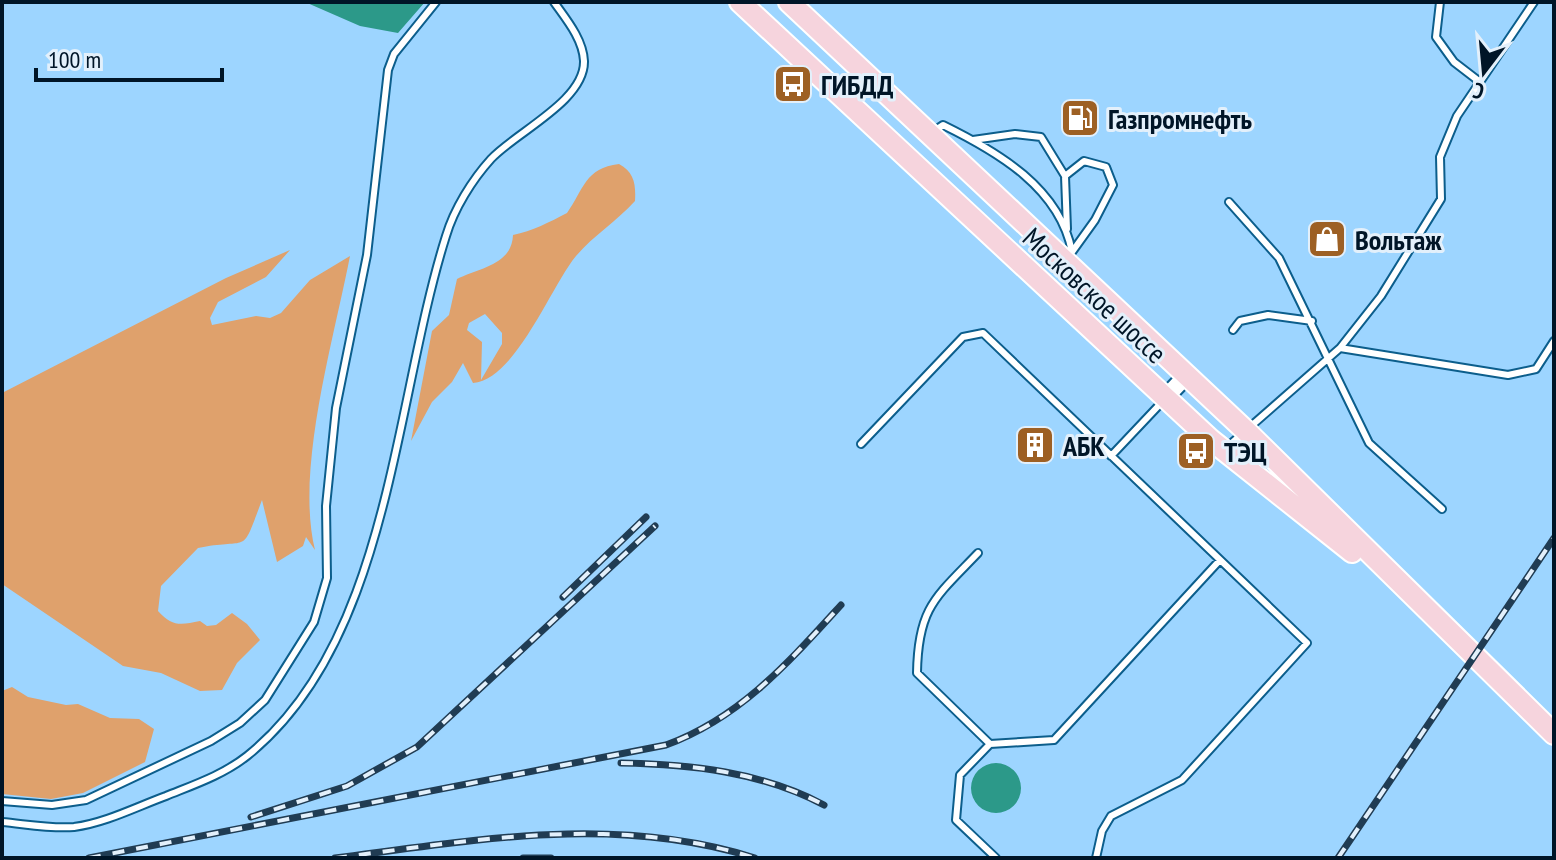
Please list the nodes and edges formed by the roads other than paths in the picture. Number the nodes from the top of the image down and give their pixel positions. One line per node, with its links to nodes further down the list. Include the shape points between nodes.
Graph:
1 (436, 2): 32 (lane, via 394,54 388,70 367,255 336,408 326,506 327,578 314,622 265,700 211,741 86,800 52,805)
2 (554, 2): 33 (lane, via 576,35 582,74 561,103 488,162 452,219 356,596 320,671 248,755 191,786 79,826)
3 (787, 2): 7 (main road); 9 (main road, Московское шоссе)
4 (1440, 2): 8 (lane, via 1436,37 1454,62)
5 (1534, 2): 8 (lane)
6 (742, 3): 7 (main road, Московское шоссе)
7 (764, 27): 21 (main road, Московское шоссе)
8 (1480, 82): 18 (lane, via 1457,116 1440,157 1441,199 1381,296)
9 (929, 134): 10 (lane, via 943,125); 14 (main road, Московское шоссе)
10 (973, 140): 11 (lane, via 1015,134 1041,137); 13 (lane, via 1008,160 1032,182)
11 (1065, 176): 13 (lane); 14 (lane, via 1084,161 1106,167 1113,185)
12 (1229, 202): 15 (lane, via 1279,258)
13 (1067, 229): 14 (lane)
14 (1068, 256): 20 (main road, Московское шоссе)
15 (1312, 321): 16 (lane, via 1268,315 1240,321); 19 (lane)
16 (1233, 330)
17 (1554, 341): 18 (lane, via 1536,369 1508,375)
18 (1340, 348): 19 (lane)
19 (1330, 355): 22 (lane); 26 (lane, via 1369,443)
20 (1187, 375): 21 (street); 22 (main road, Московское шоссе)
21 (1165, 398): 24 (main road, Московское шоссе); 25 (lane)
22 (1245, 430): 24 (lane); 29 (main road, Московское шоссе)
23 (861, 444): 25 (lane, via 963,337 983,333)
24 (1224, 450): 29 (main road, Московское шоссе)
25 (1111, 456): 28 (lane)
26 (1442, 509)
27 (978, 553): 31 (lane, via 928,606 917,673)
28 (1220, 560): 31 (lane, via 1054,740); 35 (lane, via 1307,643 1182,780 1111,816)
29 (1428, 611): 30 (main road, Московское шоссе)
30 (1554, 734)
31 (990, 744): 34 (lane, via 960,775 956,820)
32 (2, 801)
33 (2, 822)
34 (996, 858)
35 (1096, 858)

